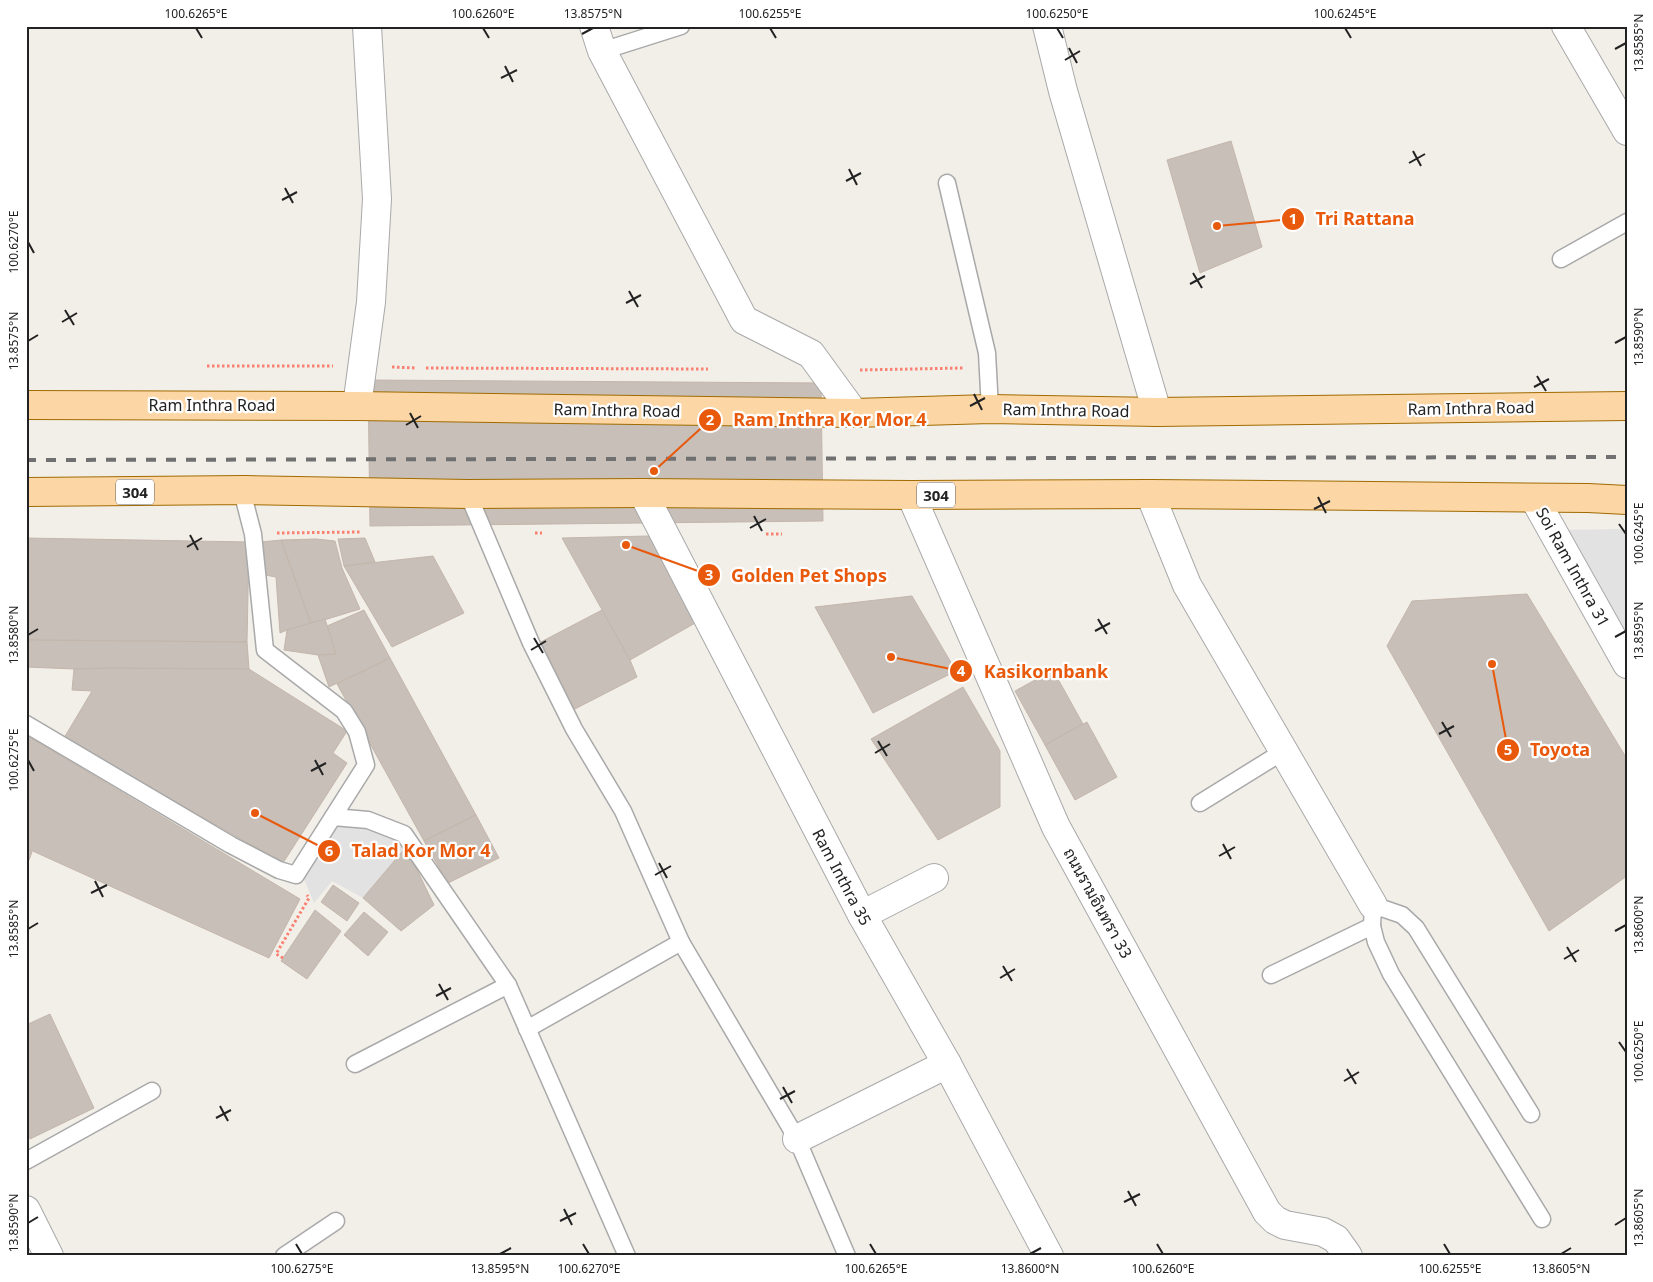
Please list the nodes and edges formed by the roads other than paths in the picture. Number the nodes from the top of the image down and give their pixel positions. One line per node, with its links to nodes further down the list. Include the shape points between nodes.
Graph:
1 (368, 26): 11 (street, via 377,199 371,302)
2 (681, 26): 5 (lane)
3 (1047, 26): 14 (street)
4 (1566, 26): 6 (street)
5 (598, 38): 15 (street, via 744,320 811,354)
6 (1627, 130)
7 (947, 183): 13 (lane, via 989,368)
8 (1627, 222): 9 (lane)
9 (1561, 259)
10 (26, 405): 11 (main road, Ram Inthra Road)
11 (358, 406): 15 (main road, Ram Inthra Road)
12 (1627, 406): 14 (main road, Ram Inthra Road)
13 (990, 409): 14 (main road, Ram Inthra Road); 15 (main road, Ram Inthra Road)
14 (1157, 412)
15 (854, 413)
16 (245, 490): 17 (main road, 304); 19 (main road, 304); 28 (lane, via 265,650 344,711 357,732 366,765)
17 (26, 492)
18 (643, 493): 19 (main road, 304); 21 (main road, 304); 30 (street, Ram Inthra 35)
19 (468, 494): 32 (lane, via 531,643 574,729 623,811)
20 (1150, 494): 21 (main road, 304); 22 (main road, 304); 26 (street, via 1187,585)
21 (911, 495): 50 (street, ถนนรามอินทรา 33, via 1056,828 1267,1212 1284,1225 1323,1232 1336,1240)
22 (1534, 498): 23 (main road, 304); 24 (street, Soi Ram Inthra 31)
23 (1627, 500)
24 (1627, 664)
25 (26, 724): 28 (lane, via 279,870 296,875)
26 (1284, 751): 27 (lane); 31 (street)
27 (1200, 803)
28 (333, 817): 34 (lane, via 368,820 404,834)
29 (934, 878): 30 (street)
30 (862, 916): 37 (street, Ram Inthra 35)
31 (1372, 916): 33 (lane); 39 (lane, via 1402,915 1416,928); 43 (lane, via 1376,942 1391,974)
32 (681, 942): 35 (lane); 40 (lane)
33 (1271, 975)
34 (508, 985): 35 (lane); 36 (lane)
35 (527, 1029): 47 (lane)
36 (355, 1064)
37 (947, 1064): 40 (street); 49 (street, Ram Inthra 35)
38 (152, 1091): 41 (lane)
39 (1530, 1114)
40 (797, 1138): 48 (lane)
41 (26, 1162)
42 (26, 1210): 45 (street)
43 (1542, 1219)
44 (336, 1221): 46 (lane)
45 (49, 1256)
46 (284, 1256)
47 (627, 1256)
48 (847, 1256)
49 (1049, 1256)
50 (1348, 1256)

